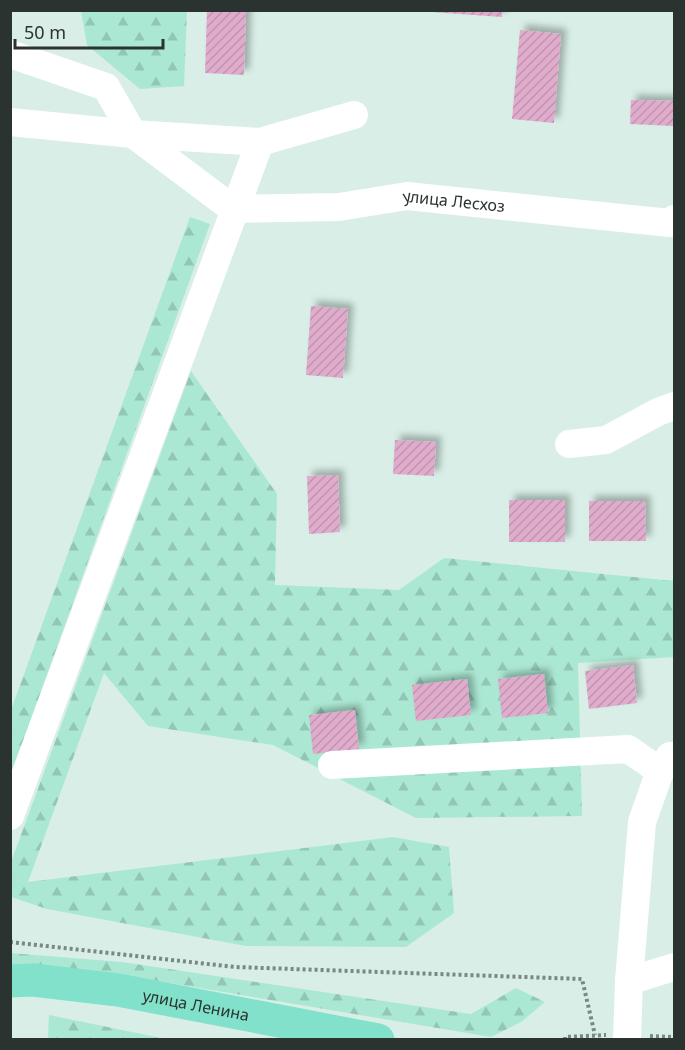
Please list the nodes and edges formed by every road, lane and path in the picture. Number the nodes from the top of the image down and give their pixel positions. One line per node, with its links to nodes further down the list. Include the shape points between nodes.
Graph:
1 (10, 54): 4 (street, via 106,87)
2 (354, 115): 5 (street)
3 (10, 122): 4 (street)
4 (133, 134): 5 (street); 6 (street)
5 (260, 142): 6 (street)
6 (233, 210): 7 (street, улица Лесхоз, via 339,207 407,196); 12 (street)
7 (673, 225)
8 (675, 406): 9 (street, via 606,440)
9 (569, 444)
10 (670, 760): 11 (street, via 628,749); 16 (street, via 642,822)
11 (332, 765)
12 (10, 816)
13 (10, 942): 17 (path, via 235,967 582,980)
14 (675, 967): 16 (street)
15 (10, 981): 18 (main road, улица Ленина, via 118,990)
16 (629, 981): 19 (street)
17 (595, 1035)
18 (378, 1040)
19 (627, 1040)

